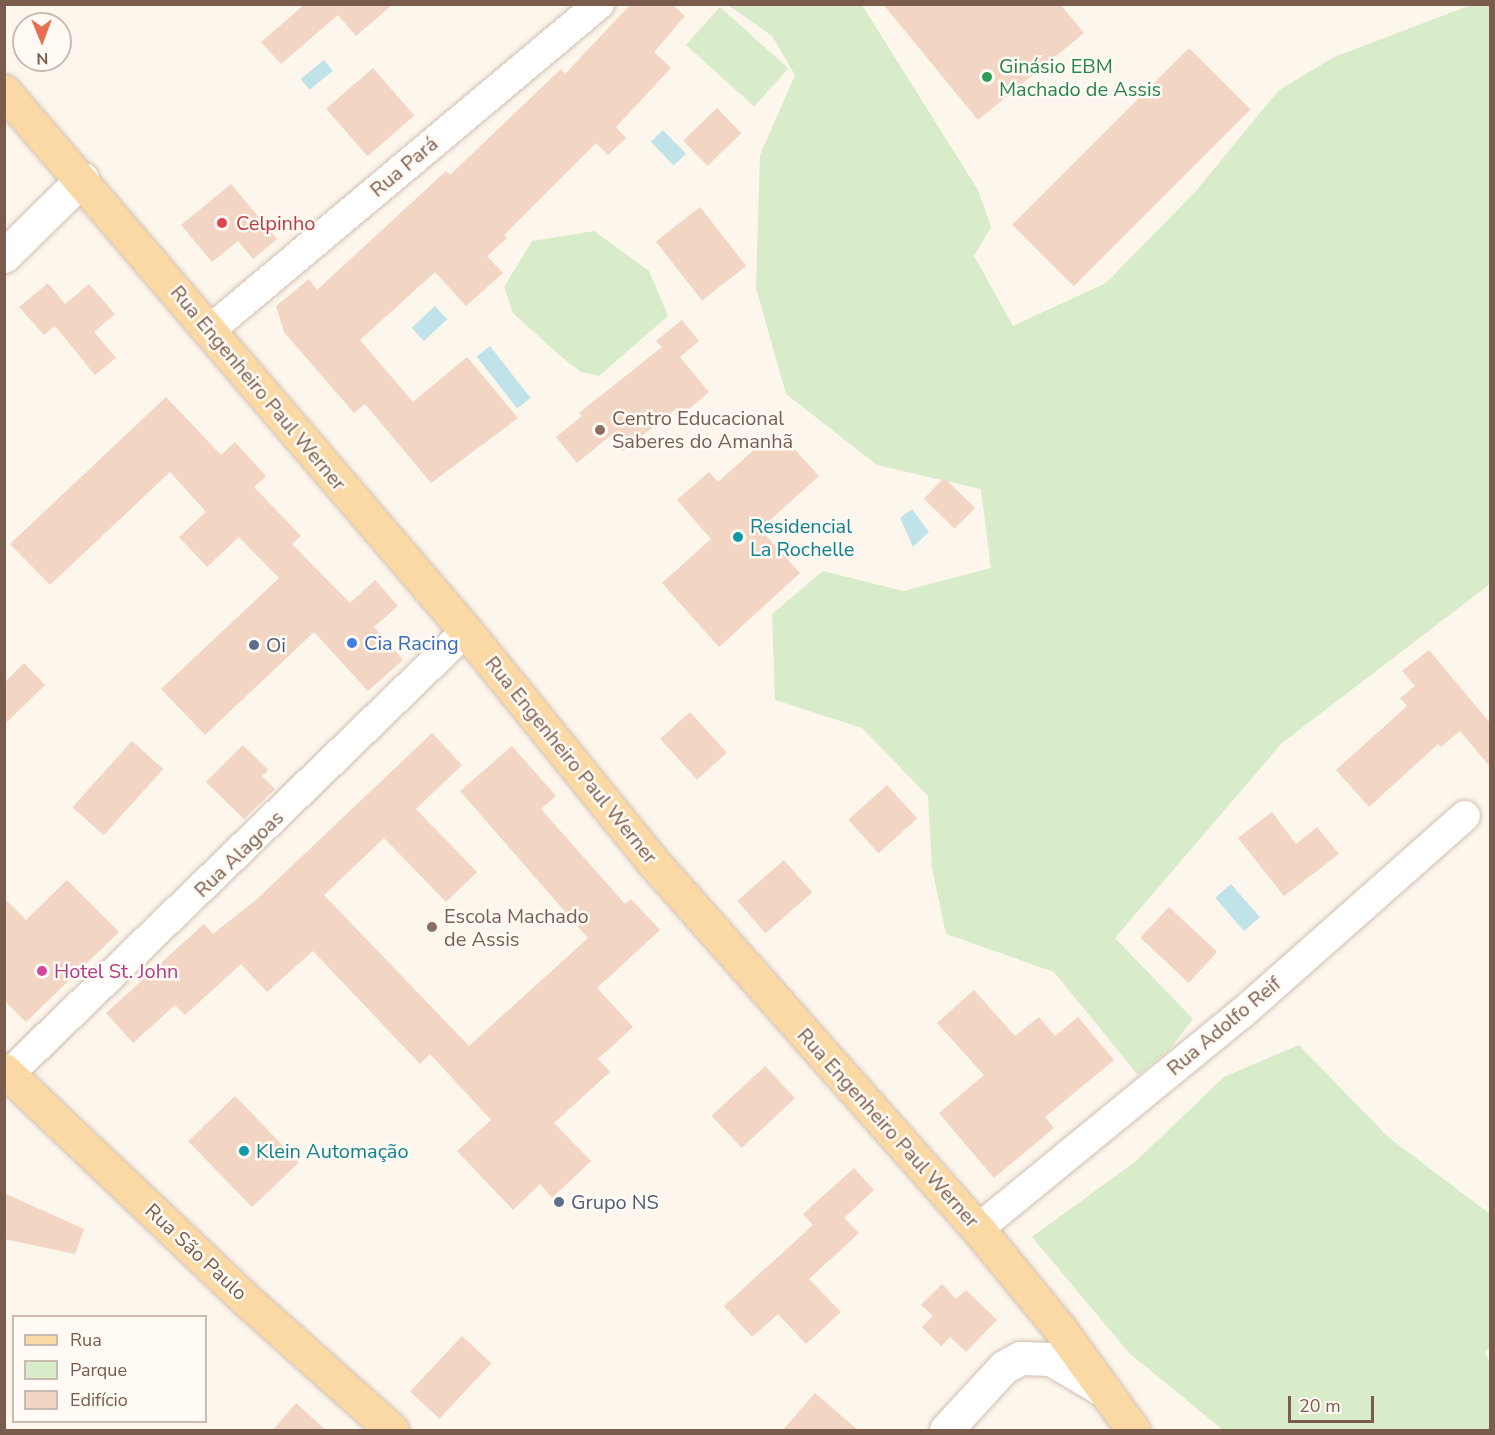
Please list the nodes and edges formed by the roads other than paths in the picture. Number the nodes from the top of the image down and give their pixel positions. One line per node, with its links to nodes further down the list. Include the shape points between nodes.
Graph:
1 (599, 4): 5 (street, Rua Pará)
2 (4, 91): 3 (main road, Rua Engenheiro Paul Werner)
3 (82, 179): 4 (street); 5 (main road, Rua Engenheiro Paul Werner)
4 (4, 256)
5 (210, 330): 6 (main road, Rua Engenheiro Paul Werner)
6 (466, 631): 8 (street, Rua Alagoas); 9 (main road, Rua Engenheiro Paul Werner, via 654,863)
7 (1464, 816): 9 (street, Rua Adolfo Reif, via 1240,1014)
8 (7, 1072): 11 (main road, Rua São Paulo, via 252,1305)
9 (978, 1229): 10 (main road, Rua Engenheiro Paul Werner)
10 (1107, 1392): 12 (street, via 1051,1359 1020,1358 1004,1367); 13 (main road, Rua Engenheiro Paul Werner)
11 (392, 1431)
12 (946, 1431)
13 (1133, 1431)

